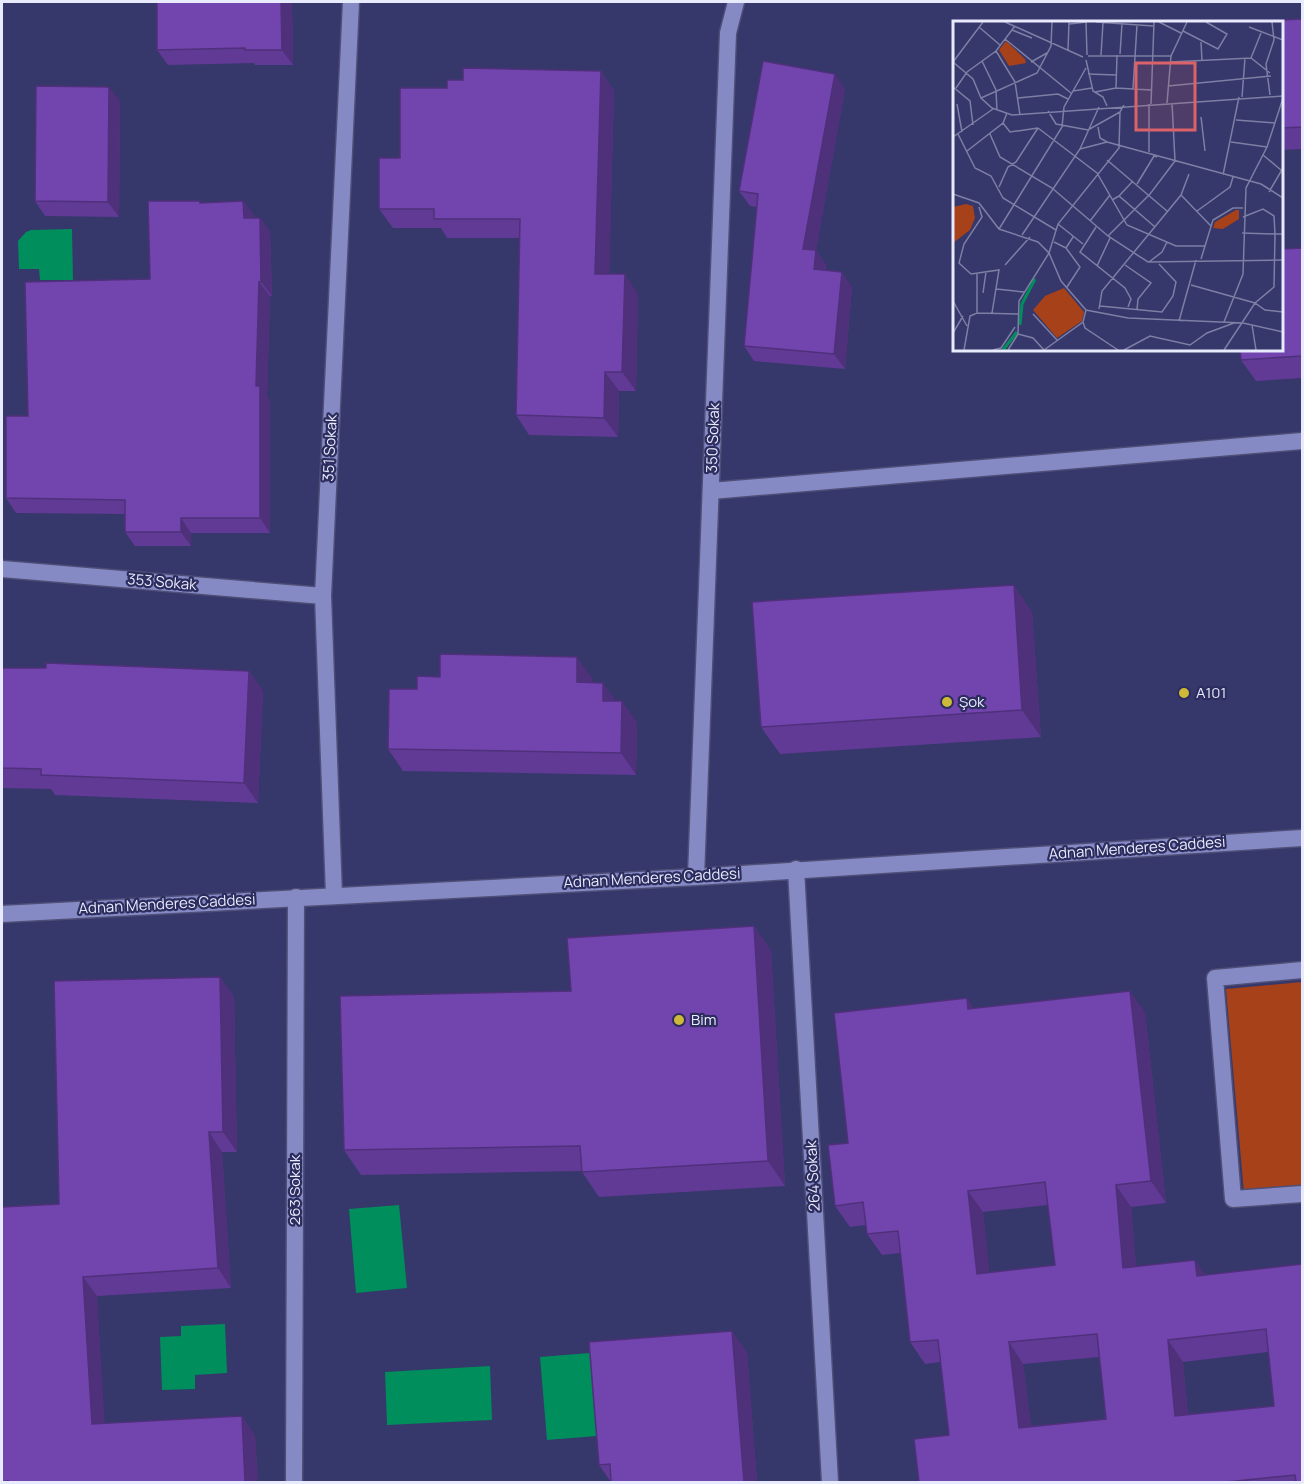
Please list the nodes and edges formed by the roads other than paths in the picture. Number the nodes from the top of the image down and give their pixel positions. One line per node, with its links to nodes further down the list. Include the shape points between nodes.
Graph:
1 (351, 2): 6 (street, 351 Sokak)
2 (736, 2): 4 (street, 350 Sokak, via 728,33)
3 (1302, 441): 4 (street)
4 (711, 491): 9 (street, 350 Sokak)
5 (2, 569): 6 (street, 353 Sokak)
6 (323, 596): 10 (street, 351 Sokak)
7 (1302, 838): 8 (street, Adnan Menderes Caddesi)
8 (796, 869): 9 (street, Adnan Menderes Caddesi); 16 (street, 264 Sokak)
9 (696, 876): 10 (street, Adnan Menderes Caddesi)
10 (333, 895): 11 (street, Adnan Menderes Caddesi)
11 (296, 897): 12 (street, Adnan Menderes Caddesi); 15 (street, 263 Sokak)
12 (2, 914)
13 (1302, 970): 14 (street, via 1215,978 1233,1199)
14 (1302, 1194)
15 (294, 1482)
16 (830, 1482)

